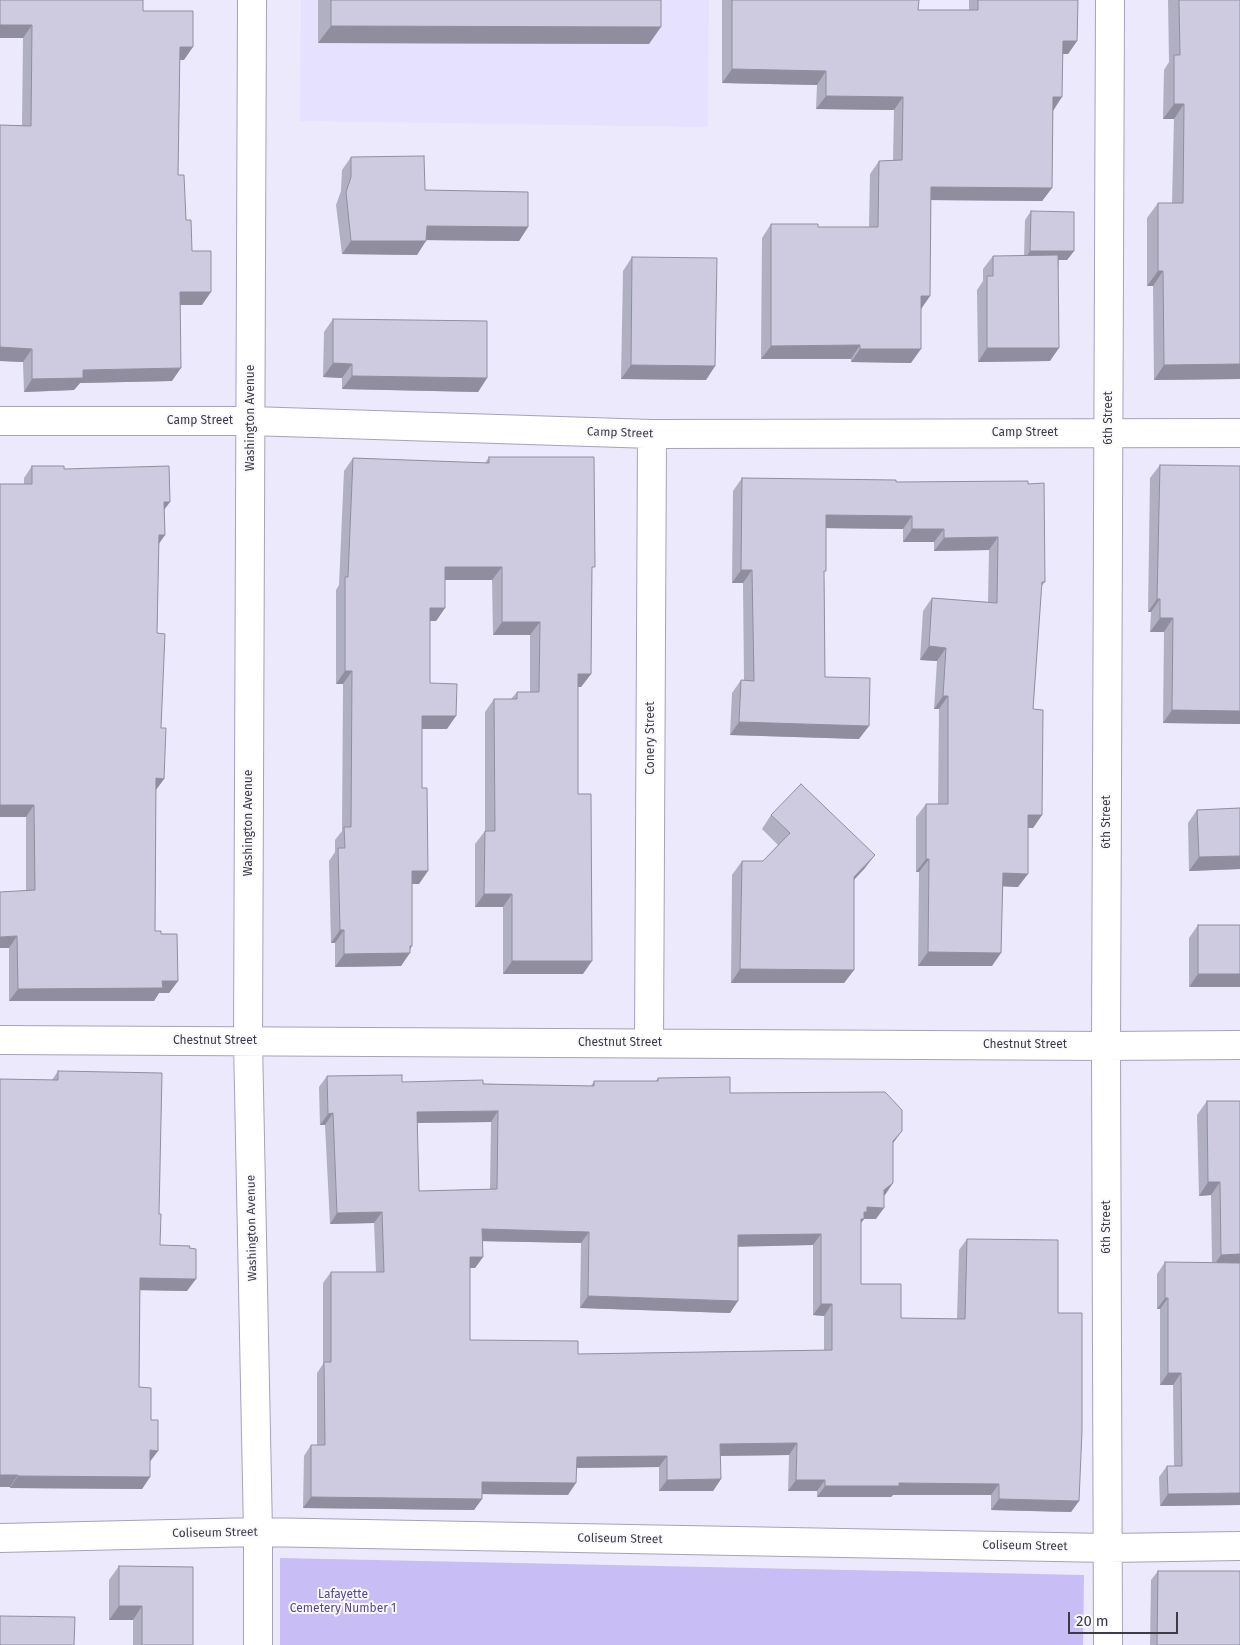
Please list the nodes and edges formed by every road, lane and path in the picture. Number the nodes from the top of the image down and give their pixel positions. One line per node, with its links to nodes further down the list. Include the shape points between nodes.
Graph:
1 (252, 0): 4 (street, Washington Avenue)
2 (1110, 0): 5 (street, 6th Street)
3 (0, 421): 4 (street, Camp Street)
4 (251, 421): 7 (street, Camp Street); 9 (street, Washington Avenue)
5 (1109, 433): 6 (street, Camp Street); 7 (street, Camp Street); 12 (street, 6th Street)
6 (1240, 433)
7 (652, 434): 10 (street, Conery Street)
8 (0, 1040): 9 (street, Chestnut Street)
9 (248, 1041): 10 (street, Chestnut Street); 13 (street, Washington Avenue)
10 (649, 1043): 12 (street, Chestnut Street)
11 (1240, 1045): 12 (street, Chestnut Street)
12 (1106, 1046): 16 (street, 6th Street)
13 (258, 1532): 14 (street, Coliseum Street); 16 (street, Coliseum Street); 17 (street, Washington Avenue)
14 (0, 1538)
15 (1240, 1546): 16 (street, Coliseum Street)
16 (1108, 1548): 18 (street, 6th Street)
17 (258, 1645)
18 (1108, 1645)

